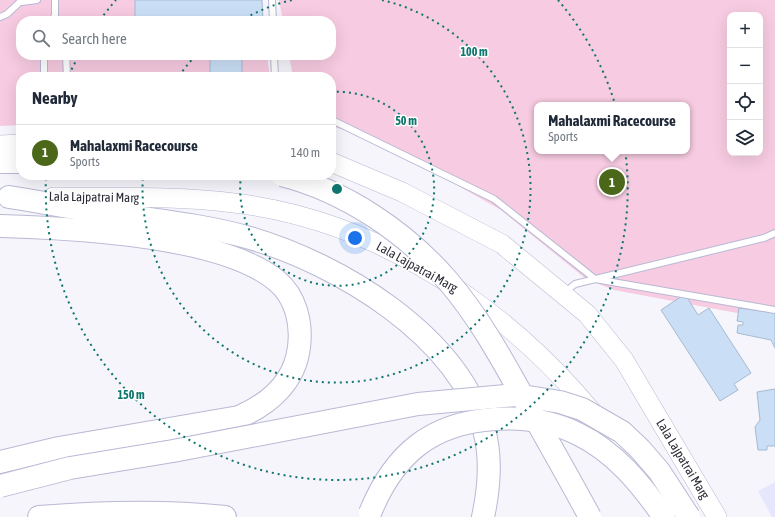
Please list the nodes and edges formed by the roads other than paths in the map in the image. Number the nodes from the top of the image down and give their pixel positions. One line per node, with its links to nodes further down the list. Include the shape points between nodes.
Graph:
1 (37, 0): 4 (lane)
2 (55, 0): 5 (lane)
3 (272, 0): 6 (lane)
4 (22, 1): 7 (lane)
5 (55, 16)
6 (273, 16)
7 (0, 17)
8 (44, 60): 11 (lane)
9 (66, 60): 12 (lane)
10 (274, 60): 13 (lane)
11 (44, 72)
12 (66, 72)
13 (275, 72)
14 (336, 122): 24 (lane, via 494,199)
15 (16, 144): 16 (main road)
16 (0, 145)
17 (0, 162): 18 (highway)
18 (16, 162)
19 (336, 164): 25 (main road, Lala Lajpatrai Marg, via 402,192 502,244)
20 (296, 180): 33 (highway, bridge, via 325,190 364,210 423,254 448,281 491,342)
21 (5, 197): 32 (highway, via 248,237 322,266 374,296 440,351 466,386 487,444 489,471); 34 (main road, Lala Lajpatrai Marg, via 183,198 234,203 305,217 389,250 431,272 465,294 535,350 604,427 634,467)
22 (0, 226): 27 (highway, via 125,235 195,246 250,265 277,281 286,291 299,319 301,334 298,354 284,386 270,399 239,417 59,448)
23 (775, 233): 24 (lane, via 764,238)
24 (595, 279): 25 (lane, via 575,284); 26 (lane)
25 (562, 294): 36 (main road, Lala Lajpatrai Marg, via 587,314 624,360)
26 (775, 310)
27 (0, 462)
28 (0, 486): 35 (highway, bridge, via 70,468 418,404 516,395 560,402 582,410 622,432 640,448 659,471)
29 (38, 517): 30 (highway, via 157,511)
30 (225, 517)
31 (370, 517): 34 (highway, bridge, via 376,498 386,481 397,465 420,442 450,426 509,418 529,419 554,425 597,445 618,461)
32 (483, 517)
33 (590, 517)
34 (665, 517)
35 (689, 517)
36 (717, 517)

